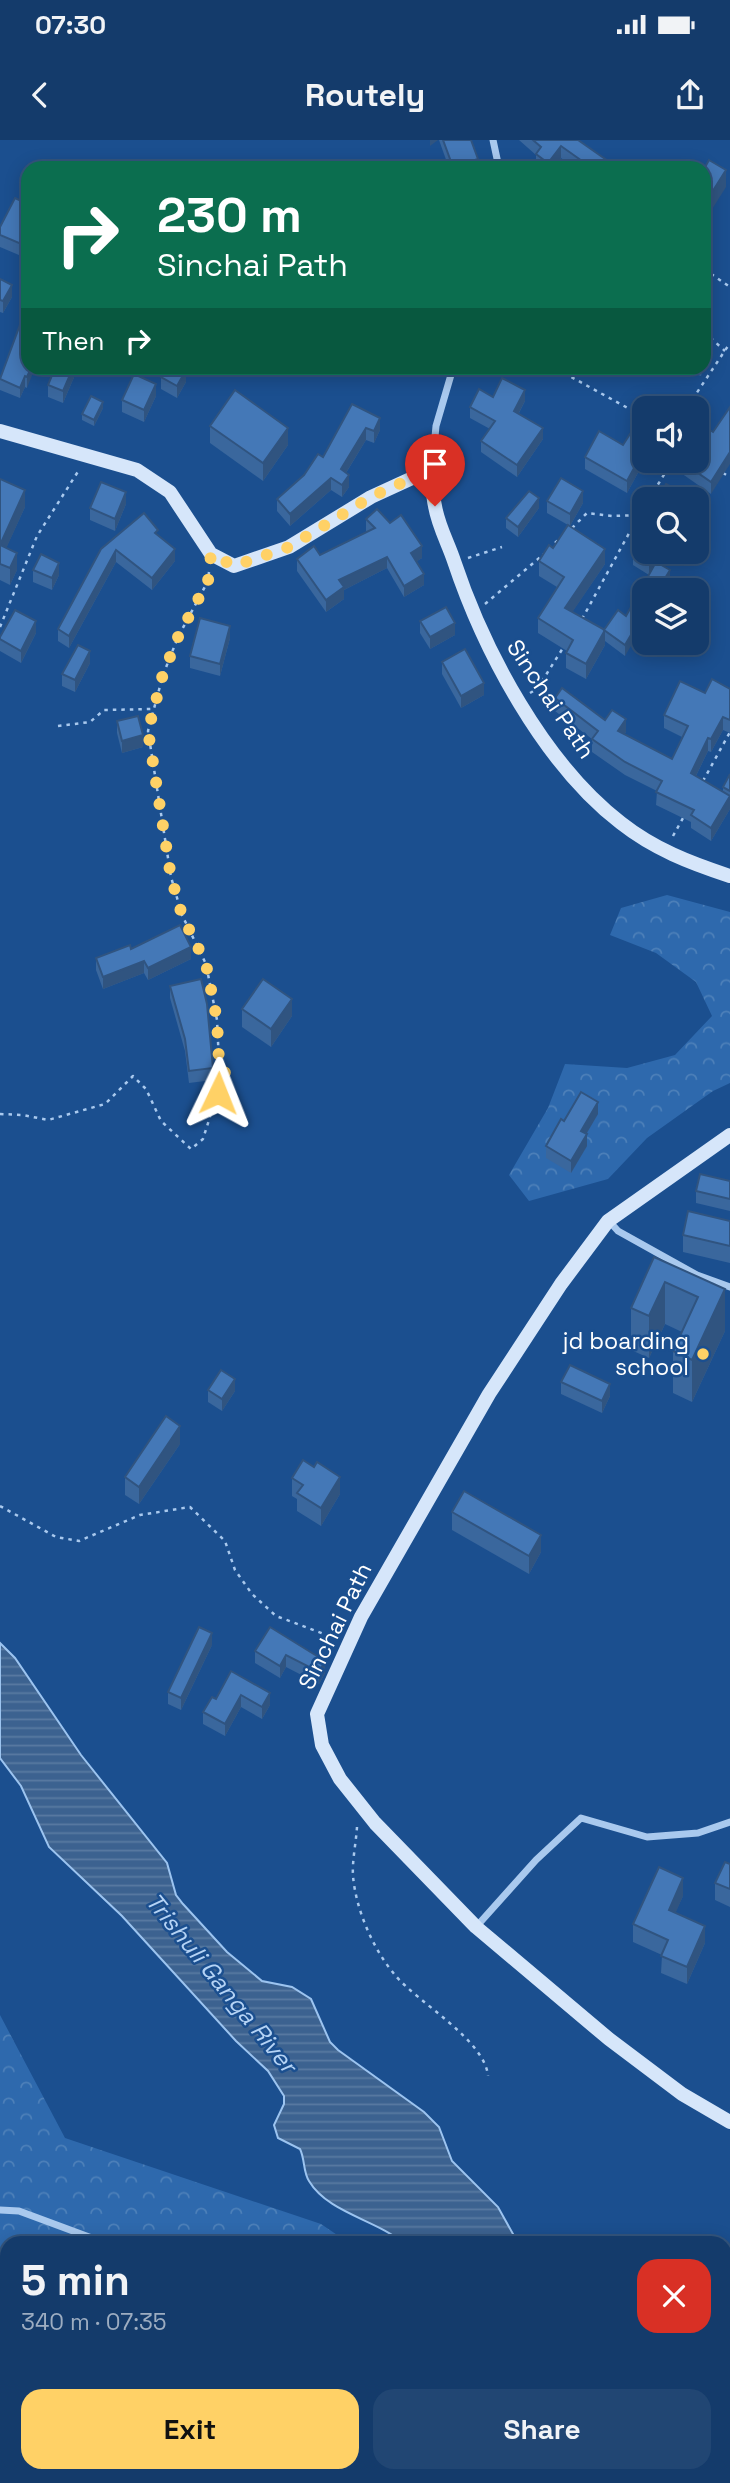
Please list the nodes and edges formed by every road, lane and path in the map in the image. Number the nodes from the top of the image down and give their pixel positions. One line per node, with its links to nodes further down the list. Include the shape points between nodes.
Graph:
1 (493, 140): 2 (street)
2 (498, 161)
3 (711, 274): 4 (path)
4 (730, 286)
5 (711, 338): 7 (path)
6 (730, 345): 7 (path)
7 (725, 351): 8 (path)
8 (711, 372)
9 (451, 375): 16 (street, via 436,426)
10 (568, 375): 13 (path)
11 (709, 375): 12 (path)
12 (695, 396)
13 (632, 410)
14 (0, 431): 15 (street)
15 (88, 455): 22 (street, via 137,470 170,492); 26 (path, via 37,536)
16 (432, 469): 22 (street, via 371,497 289,547 234,566); 23 (street, Sinchai Path, via 435,506)
17 (719, 470): 18 (path)
18 (730, 477)
19 (632, 514): 24 (path, via 587,513)
20 (632, 527): 25 (path)
21 (502, 547): 23 (path)
22 (211, 554): 29 (path, via 208,581 178,637)
23 (455, 562): 24 (street, Sinchai Path)
24 (475, 613): 28 (street, Sinchai Path, via 494,662)
25 (581, 621)
26 (0, 627)
27 (566, 643): 28 (path, via 537,689)
28 (519, 700): 34 (street, Sinchai Path, via 585,789 620,823)
29 (152, 709): 30 (path, via 104,710 90,722); 36 (path, via 148,731 171,877 182,915 206,964 219,1062 226,1069 203,1139 191,1149 161,1121 146,1089 133,1076 105,1104 48,1120)
30 (58, 726)
31 (730, 732): 32 (path)
32 (697, 792)
33 (684, 816): 34 (path)
34 (665, 852): 35 (street, Sinchai Path)
35 (730, 876)
36 (0, 1114)
37 (730, 1135): 38 (street, Sinchai Path)
38 (608, 1221): 39 (street, via 685,1268); 41 (street, Sinchai Path, via 489,1394)
39 (730, 1287)
40 (0, 1506): 41 (path, via 56,1537 79,1541 140,1514 190,1507 225,1542 246,1586 276,1616 324,1634)
41 (353, 1636): 42 (street, Sinchai Path, via 317,1714 322,1745)
42 (359, 1803): 44 (street, Sinchai Path); 45 (path, via 353,1876 367,1930 395,1975 460,2034 487,2065)
43 (730, 1822): 44 (street, via 698,1833 647,1837 580,1818)
44 (476, 1927): 46 (street, Sinchai Path, via 609,2039 681,2094)
45 (488, 2076)
46 (730, 2122)
47 (0, 2210): 48 (street, via 19,2211)
48 (86, 2236)

